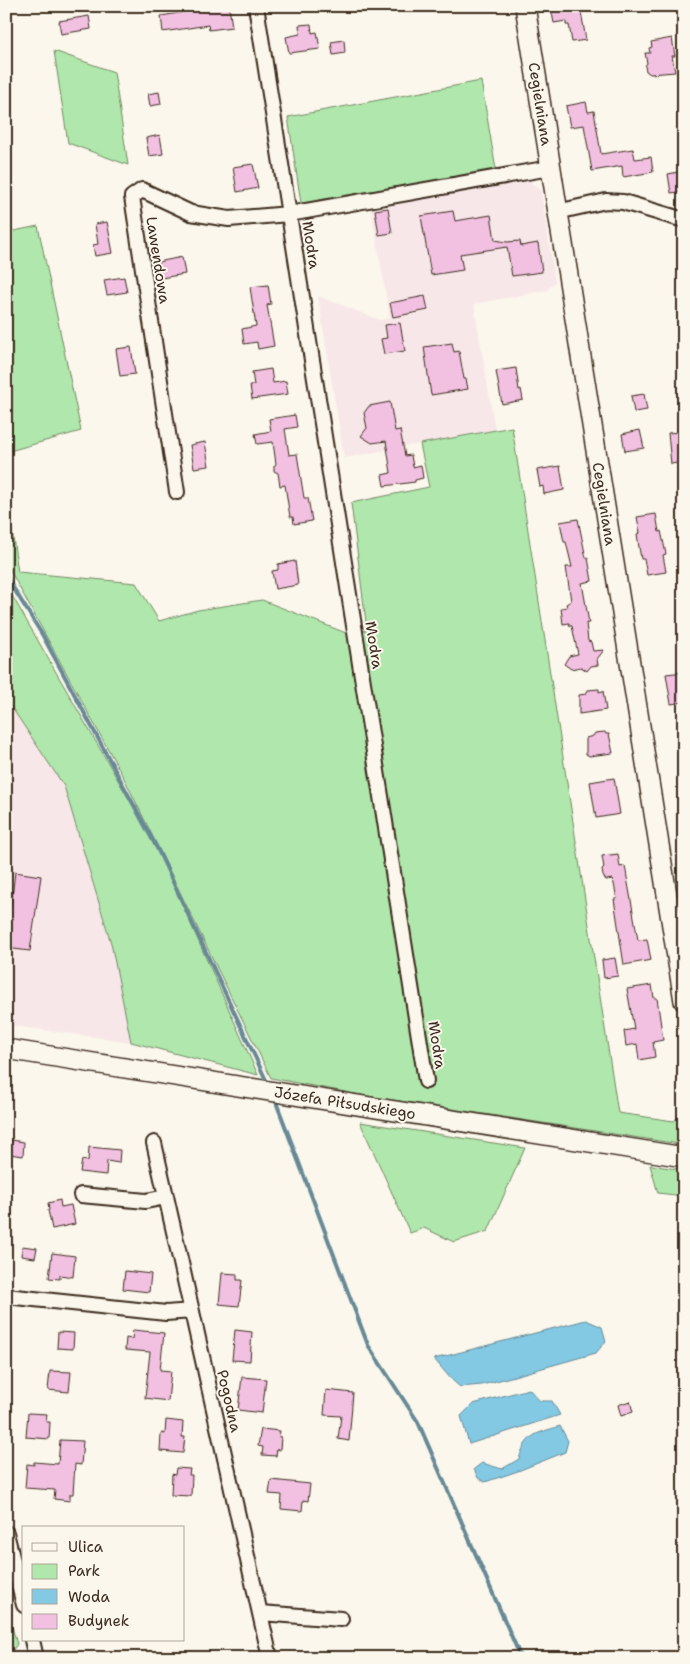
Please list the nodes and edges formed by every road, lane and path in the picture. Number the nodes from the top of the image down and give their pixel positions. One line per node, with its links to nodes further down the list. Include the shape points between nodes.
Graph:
1 (256, 6): 5 (street, Modra)
2 (525, 6): 3 (street, Cegielniana)
3 (550, 168): 4 (street, Cegielniana); 5 (street, Modra)
4 (557, 212): 6 (street, via 606,201 623,202); 8 (street, Cegielniana)
5 (290, 214): 7 (street, Lawendowa, via 229,219 191,213 142,190 132,198); 10 (street, Modra)
6 (684, 220)
7 (177, 492)
8 (684, 1001)
9 (6, 1049): 12 (street, Józefa Piłsudskiego)
10 (426, 1081)
11 (154, 1143): 14 (street, Pogodna)
12 (684, 1157)
13 (81, 1195): 14 (street, via 146,1201)
14 (166, 1197): 16 (street, Pogodna)
15 (6, 1296): 16 (street, via 166,1313)
16 (192, 1311): 19 (street, Pogodna)
17 (6, 1533): 18 (street)
18 (22, 1597)
19 (260, 1613): 20 (street); 23 (street, Pogodna)
20 (342, 1619)
21 (32, 1642): 22 (street)
22 (36, 1658)
23 (270, 1658)

